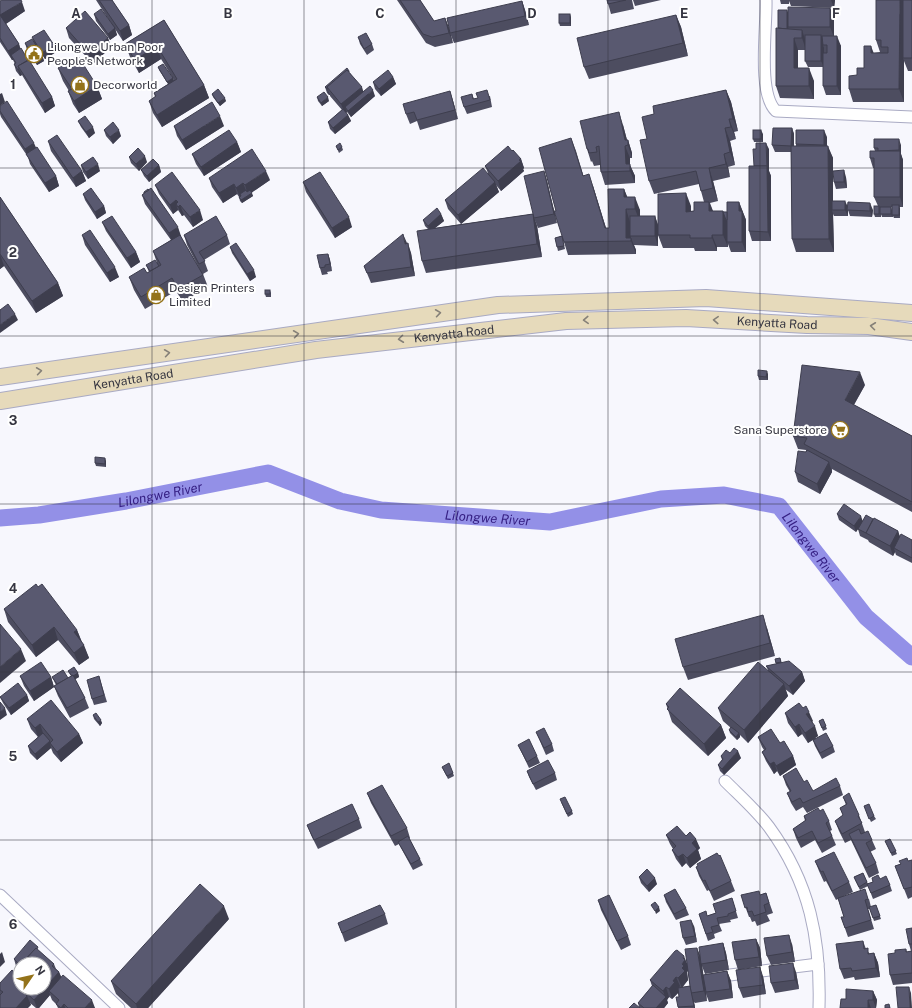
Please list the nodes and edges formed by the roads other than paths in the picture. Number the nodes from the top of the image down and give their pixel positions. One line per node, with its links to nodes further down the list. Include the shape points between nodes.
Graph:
1 (766, 0): 2 (street, via 764,81 771,106 776,111)
2 (912, 117)
3 (912, 313): 5 (main road, Kenyatta Road, one-way to 3, via 498,305 706,298)
4 (912, 332): 6 (main road, Kenyatta Road, one-way to 6, via 869,326 686,318 566,321 316,350)
5 (0, 377)
6 (0, 401)
7 (725, 781): 9 (street, via 769,828 795,869 812,916)
8 (0, 896): 11 (street)
9 (818, 964): 10 (street); 12 (street)
10 (712, 978)
11 (118, 1008)
12 (819, 1008)

